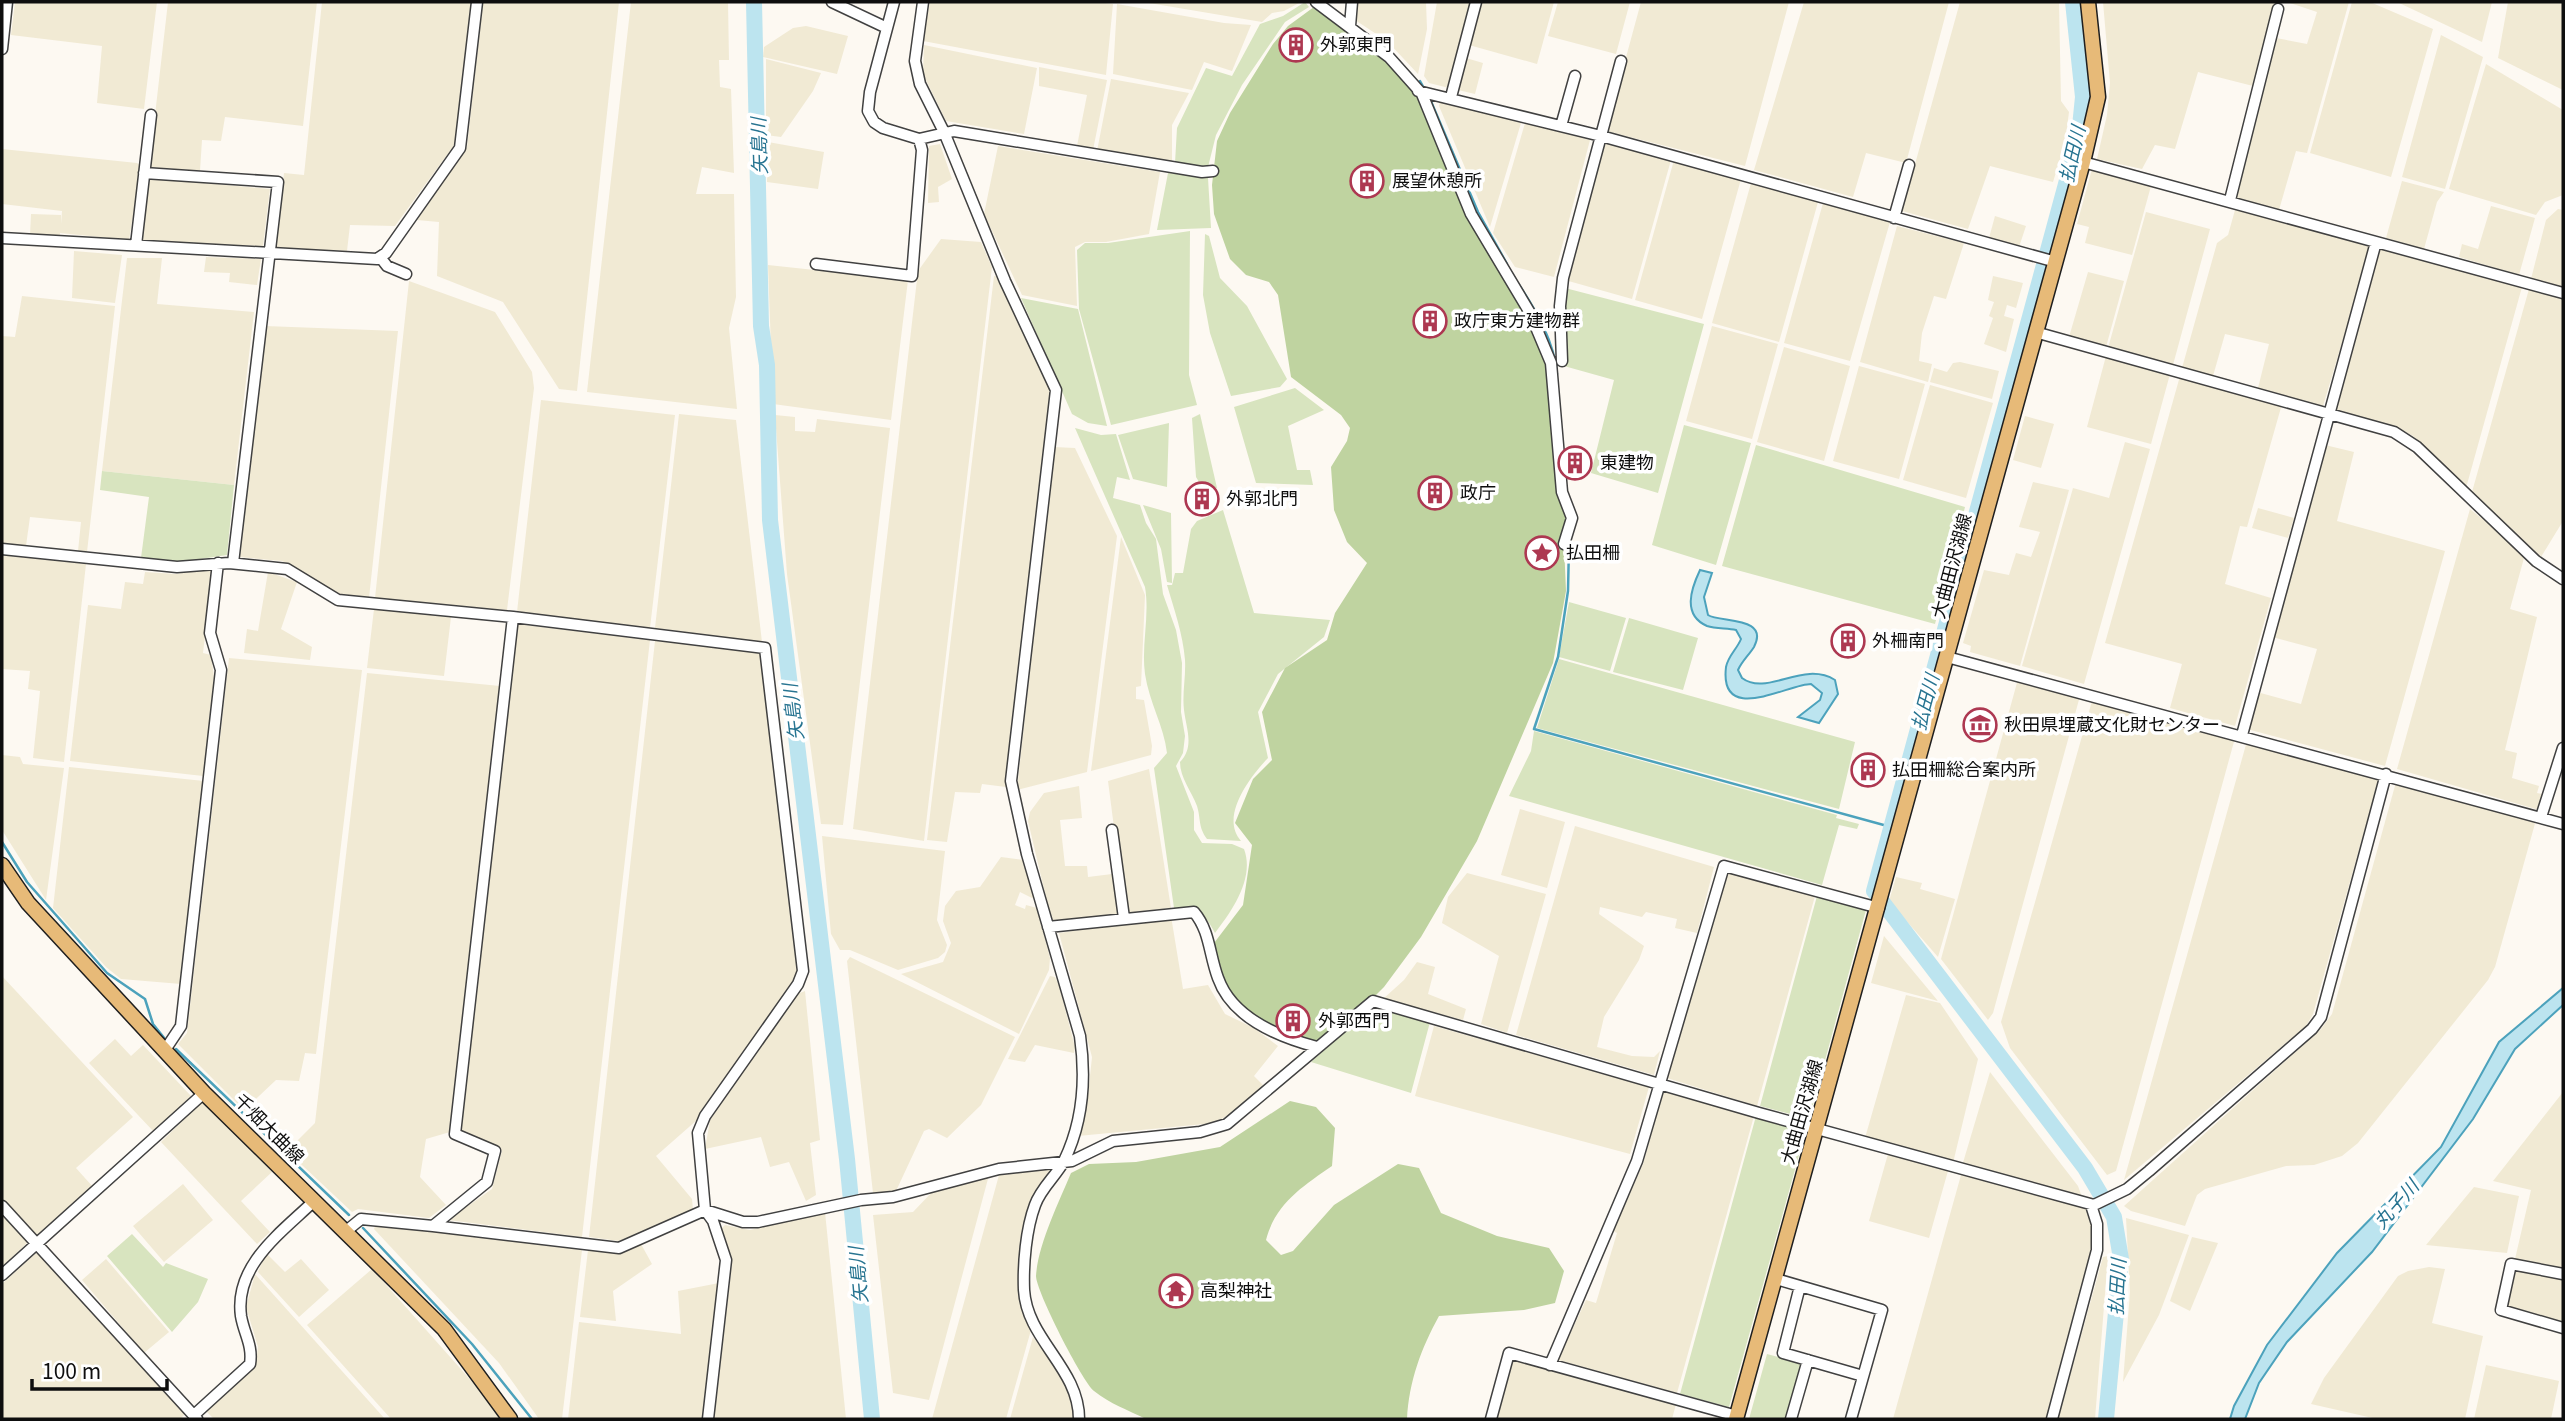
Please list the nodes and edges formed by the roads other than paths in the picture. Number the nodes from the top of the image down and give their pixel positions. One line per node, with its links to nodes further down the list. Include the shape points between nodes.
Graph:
1 (7, 2): 13 (street)
2 (477, 2): 33 (street, via 460,148)
3 (832, 2): 12 (street)
4 (894, 2): 12 (street)
5 (923, 2): 20 (street, via 915,61 920,84)
6 (1316, 2): 11 (street)
7 (1352, 2): 11 (street)
8 (1476, 2): 17 (street)
9 (2088, 2): 23 (main road, 大曲田沢湖線, via 2098,97)
10 (2278, 9): 27 (street)
11 (1350, 26): 16 (street, via 1389,57)
12 (887, 28): 22 (street, via 868,111 873,122 883,128)
13 (2, 49)
14 (1621, 61): 21 (street)
15 (1575, 76): 19 (street)
16 (1418, 91): 17 (street); 41 (street, via 1471,214 1530,313 1551,363 1562,492 1572,518)
17 (1451, 97): 19 (street)
18 (151, 115): 26 (street)
19 (1561, 125): 21 (street)
20 (944, 132): 22 (street); 25 (street); 57 (street, via 1056,390 1011,781)
21 (1601, 136): 28 (street); 39 (street, via 1563,278)
22 (919, 139): 35 (street, via 922,150 912,275)
23 (2083, 162): 27 (street); 34 (main road, 大曲田沢湖線)
24 (1909, 165): 28 (street)
25 (1213, 171)
26 (144, 173): 31 (street); 32 (street, via 278,182)
27 (2230, 200): 30 (street)
28 (1894, 218): 34 (street)
29 (2, 237): 31 (street)
30 (2376, 242): 37 (street); 40 (street)
31 (136, 245): 32 (street)
32 (269, 253): 33 (street); 44 (street)
33 (380, 257): 36 (street, via 387,266)
34 (2056, 262): 38 (main road, 大曲田沢湖線)
35 (816, 264)
36 (406, 274)
37 (2563, 293)
38 (2035, 332): 40 (street); 47 (main road, 大曲田沢湖線)
39 (1562, 360)
40 (2329, 412): 45 (street, via 2406,439 2507,535); 48 (street)
41 (1564, 544)
42 (2, 549): 43 (street, via 177,567)
43 (218, 563): 44 (street); 59 (street, via 210,633 221,670 181,1026)
44 (233, 563): 46 (street, via 287,569 338,600)
45 (2563, 579)
46 (513, 617): 67 (street, via 765,648 803,971 699,1127); 68 (street, via 455,1134 495,1151 487,1182)
47 (1947, 657): 48 (street); 55 (main road, 大曲田沢湖線)
48 (2242, 735): 50 (street)
49 (2563, 748): 51 (street)
50 (2386, 774): 51 (street); 65 (street, via 2321,1017 2149,1171 2127,1189)
51 (2541, 817): 52 (street)
52 (2563, 824)
53 (1112, 830): 56 (street)
54 (2, 865): 59 (main road, 千畑大曲線, via 28,903)
55 (1880, 905): 60 (street, via 1724,866); 62 (main road, 大曲田沢湖線)
56 (1124, 918): 57 (street); 58 (street, via 1194,912 1211,947 1218,979 1238,1009 1296,1041)
57 (1048, 927): 63 (street, via 1084,1060 1080,1117)
58 (1317, 1047): 60 (street, via 1373,1001); 63 (street, via 1227,1124 1200,1132 1113,1141)
59 (165, 1051): 61 (main road, 千畑大曲線)
60 (1660, 1082): 62 (street); 77 (street, via 1637,1161)
61 (204, 1093): 64 (main road, 千畑大曲線); 70 (street)
62 (1817, 1129): 65 (street); 73 (main road, 大曲田沢湖線)
63 (1064, 1162): 67 (street, via 999,1169 893,1197 750,1222); 81 (street, via 1035,1204 1024,1291 1034,1327 1074,1387)
64 (314, 1201): 69 (main road, 千畑大曲線); 79 (street, via 261,1251 250,1271 241,1306 250,1364)
65 (2093, 1205): 87 (street, via 2095,1262)
66 (2, 1206): 70 (street)
67 (705, 1210): 68 (street, via 619,1248); 83 (street, via 726,1260)
68 (433, 1226): 69 (street, via 361,1219)
69 (345, 1232): 82 (main road, 千畑大曲線, via 444,1329)
70 (36, 1244): 72 (street); 79 (street)
71 (2563, 1274): 75 (street, via 2511,1264 2501,1310)
72 (2, 1275)
73 (1776, 1279): 74 (street); 80 (main road, 大曲田沢湖線)
74 (1800, 1286): 76 (street, via 1783,1353); 78 (street, via 1882,1310)
75 (2563, 1328)
76 (1808, 1360): 78 (street); 85 (street)
77 (1550, 1365): 80 (street); 84 (street, via 1509,1353)
78 (1863, 1376): 86 (street)
79 (196, 1417)
80 (1737, 1417)
81 (1082, 1418)
82 (510, 1419)
83 (708, 1419)
84 (1491, 1419)
85 (1791, 1419)
86 (1851, 1419)
87 (2052, 1419)

